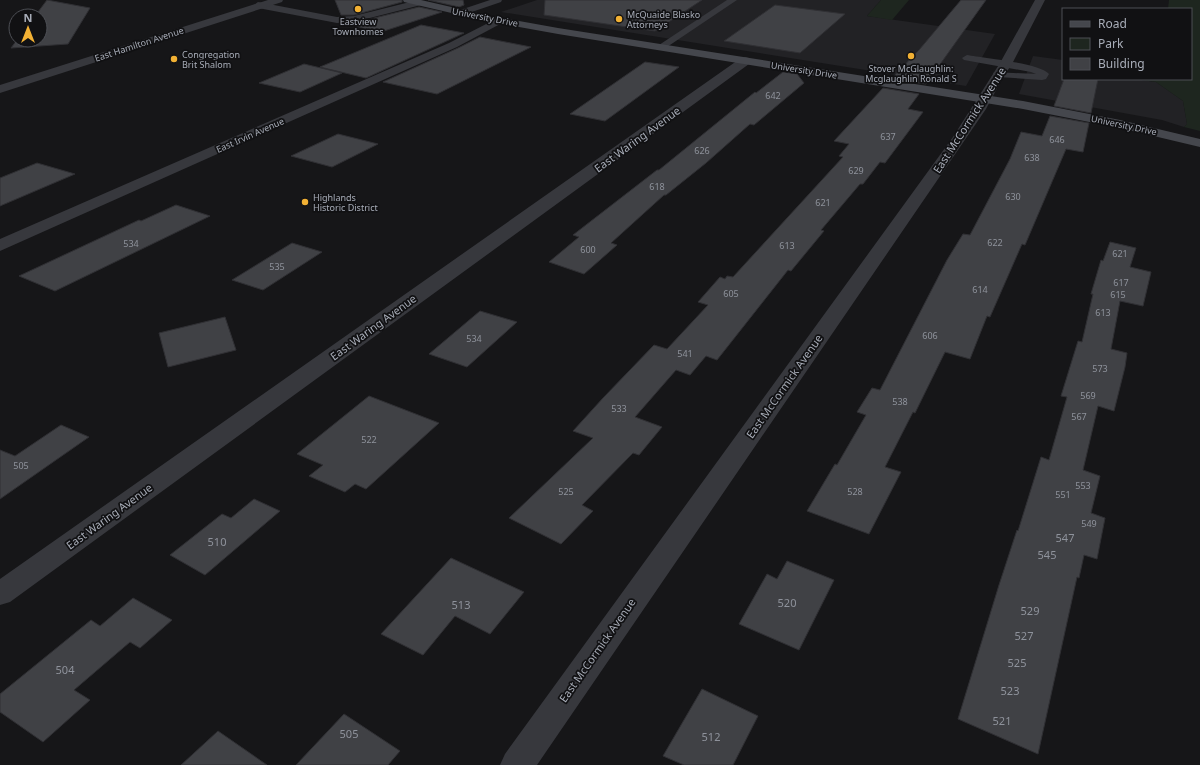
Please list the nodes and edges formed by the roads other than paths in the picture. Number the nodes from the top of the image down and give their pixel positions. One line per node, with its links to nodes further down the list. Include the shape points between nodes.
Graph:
1 (278, 0): 6 (street, East Hamilton Avenue)
2 (498, 0): 7 (lane)
3 (733, 0): 9 (lane)
4 (1040, 0): 12 (street, East McCormick Avenue)
5 (413, 1): 6 (lane, via 354,19 337,20); 7 (main road, University Drive)
6 (258, 5): 13 (street, East Hamilton Avenue)
7 (460, 13): 8 (main road, University Drive)
8 (498, 21): 9 (main road, University Drive); 16 (street, East Irvin Avenue, via 453,45)
9 (661, 47): 11 (main road, University Drive)
10 (967, 58): 12 (lane)
11 (746, 61): 14 (main road, University Drive); 17 (street, East Waring Avenue)
12 (1002, 69): 14 (street, East McCormick Avenue)
13 (0, 89)
14 (986, 99): 15 (main road, University Drive, via 1077,115); 18 (street, East McCormick Avenue)
15 (1197, 142)
16 (0, 246)
17 (0, 594)
18 (516, 765)

